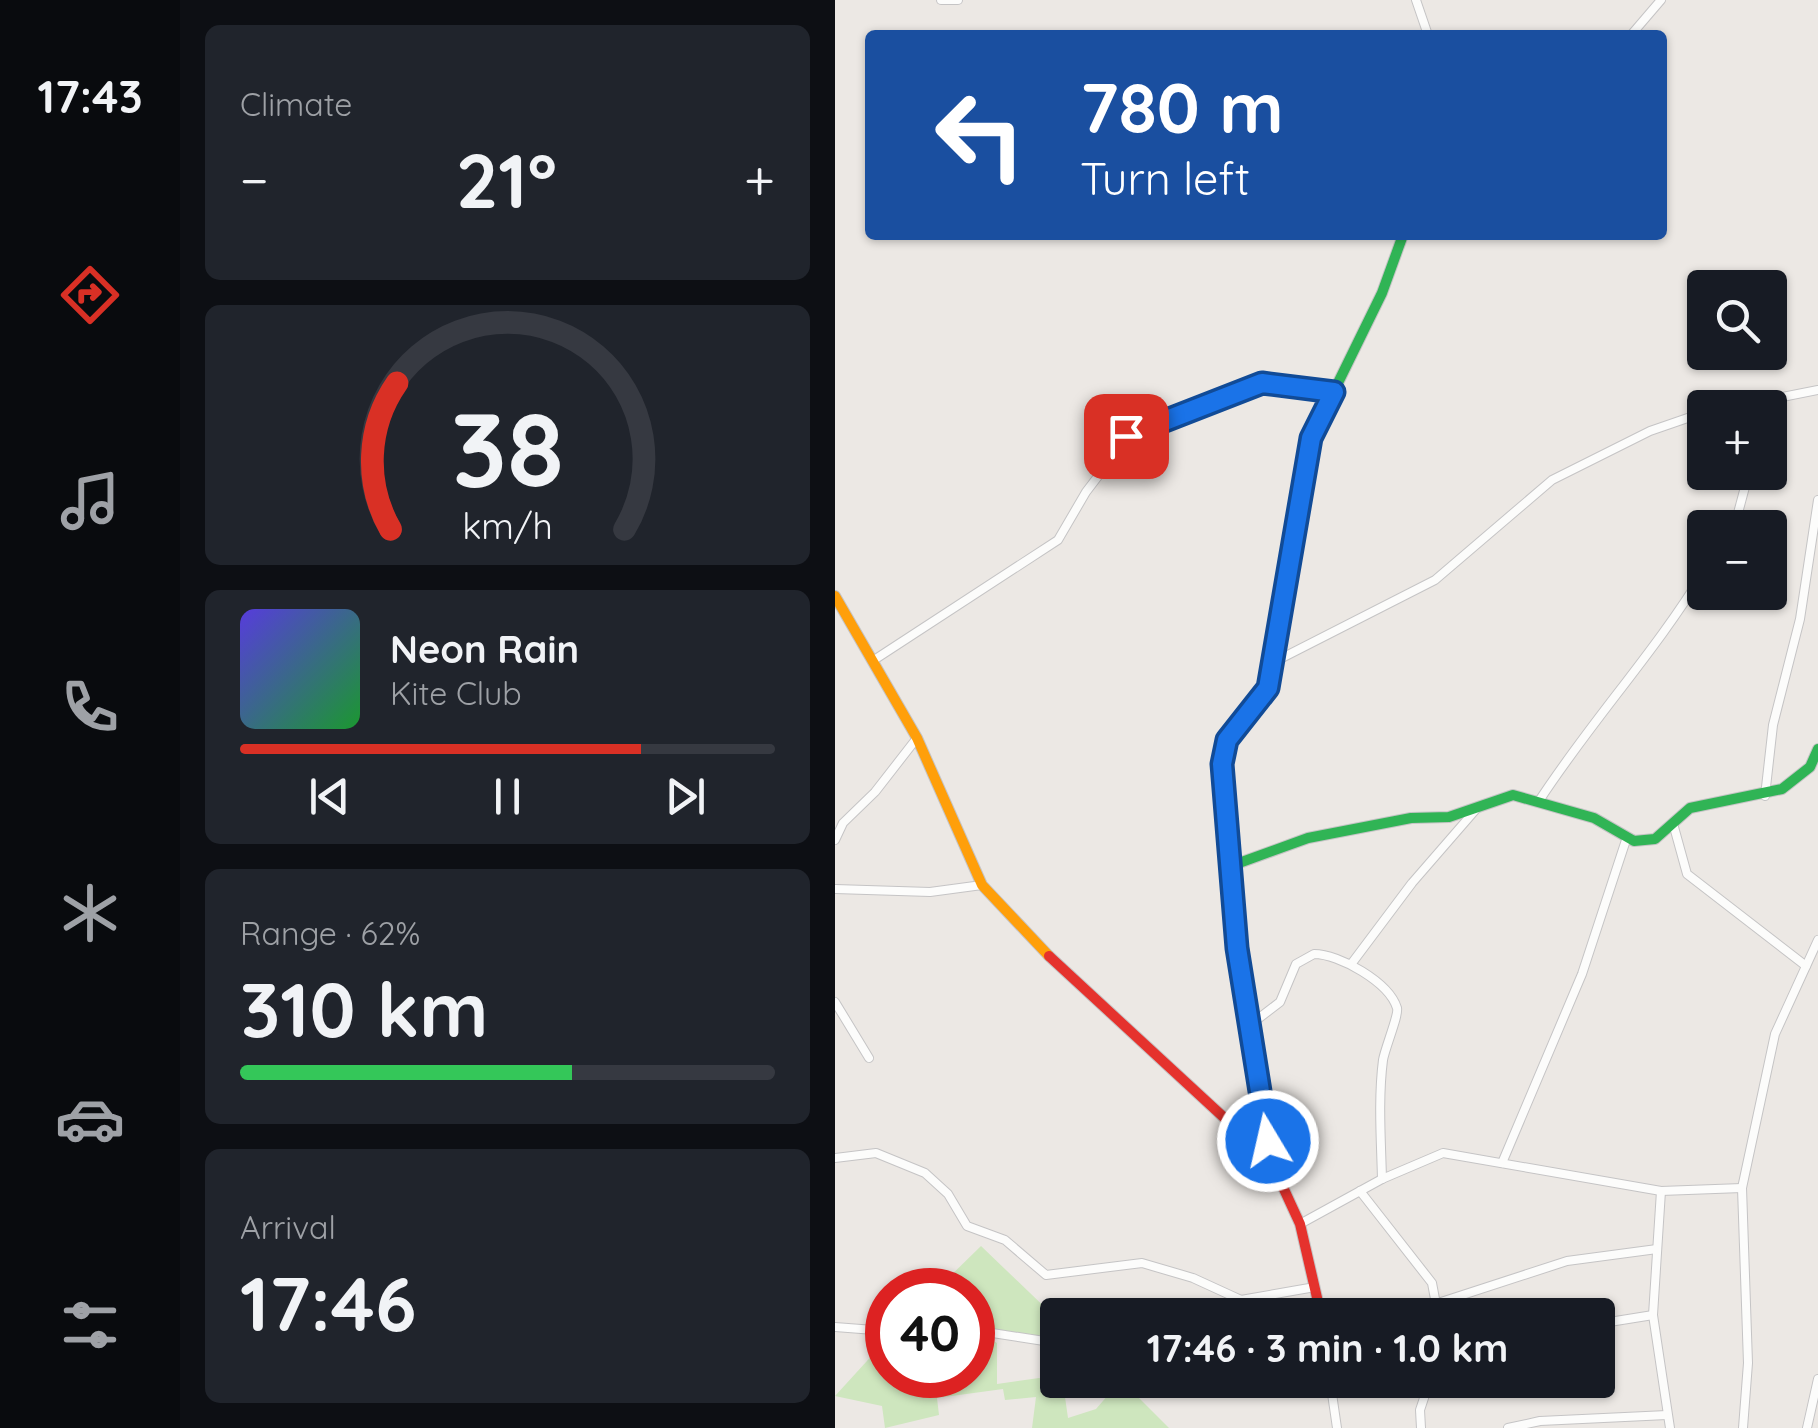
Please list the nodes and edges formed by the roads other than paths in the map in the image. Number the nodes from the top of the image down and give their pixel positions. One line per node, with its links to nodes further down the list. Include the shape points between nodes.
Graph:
1 (941, 0): 2 (street)
2 (958, 0)
3 (1416, 0): 5 (street)
4 (1661, 0): 6 (street)
5 (1426, 30)
6 (1635, 30)
7 (1401, 240): 9 (street)
8 (1818, 390): 10 (street)
9 (1334, 392): 15 (street, via 1262,383 1131,433 1058,540); 16 (street, via 1311,438)
10 (1787, 398)
11 (1687, 418): 16 (street, via 1552,480 1435,580)
12 (1818, 500): 19 (street)
13 (835, 596): 15 (street)
14 (1687, 602): 20 (street)
15 (875, 660): 17 (street)
16 (1271, 663): 25 (street, via 1268,688 1227,740 1222,799)
17 (917, 738): 24 (street); 26 (street)
18 (1818, 749): 19 (street, via 1790,788)
19 (1765, 796): 22 (street, via 1695,806)
20 (1539, 801): 21 (street, via 1513,796); 23 (street)
21 (1479, 807): 25 (street, via 1308,838); 29 (street)
22 (1673, 826): 23 (street, via 1655,840); 30 (street, via 1687,874)
23 (1627, 837): 36 (street, via 1582,974)
24 (835, 840)
25 (1228, 867): 32 (street)
26 (982, 885): 27 (street, via 931,892); 35 (street, via 1076,985)
27 (835, 889)
28 (1818, 940): 30 (street)
29 (1352, 962): 32 (street, via 1305,956 1279,1002); 37 (street, via 1398,1010 1383,1062)
30 (1806, 966): 38 (street, via 1775,1034)
31 (835, 1002): 33 (street)
32 (1249, 1025): 35 (street)
33 (869, 1058)
34 (835, 1158): 44 (street, via 876,1152 925,1173 967,1226 1005,1240 1046,1275 1142,1264)
35 (1271, 1161): 41 (street)
36 (1501, 1163): 37 (street, via 1443,1153); 40 (street)
37 (1382, 1178): 39 (street)
38 (1743, 1188): 40 (street); 63 (street)
39 (1360, 1191): 41 (street); 47 (street, via 1423,1270)
40 (1661, 1191): 42 (street)
41 (1299, 1224): 43 (street)
42 (1657, 1249): 48 (street, via 1567,1261); 49 (street)
43 (1315, 1287): 45 (street); 46 (street)
44 (1236, 1298)
45 (1252, 1298)
46 (1317, 1298)
47 (1435, 1298)
48 (1452, 1298)
49 (1653, 1315): 50 (street); 58 (street)
50 (1615, 1321)
51 (835, 1327): 52 (street)
52 (865, 1329)
53 (995, 1333): 54 (street)
54 (1040, 1340)
55 (1818, 1378): 64 (street)
56 (1333, 1398): 59 (street)
57 (1424, 1398): 60 (street)
58 (1667, 1416): 61 (street); 62 (street)
59 (1337, 1428)
60 (1421, 1428)
61 (1508, 1428)
62 (1670, 1428)
63 (1743, 1428)
64 (1807, 1428)

